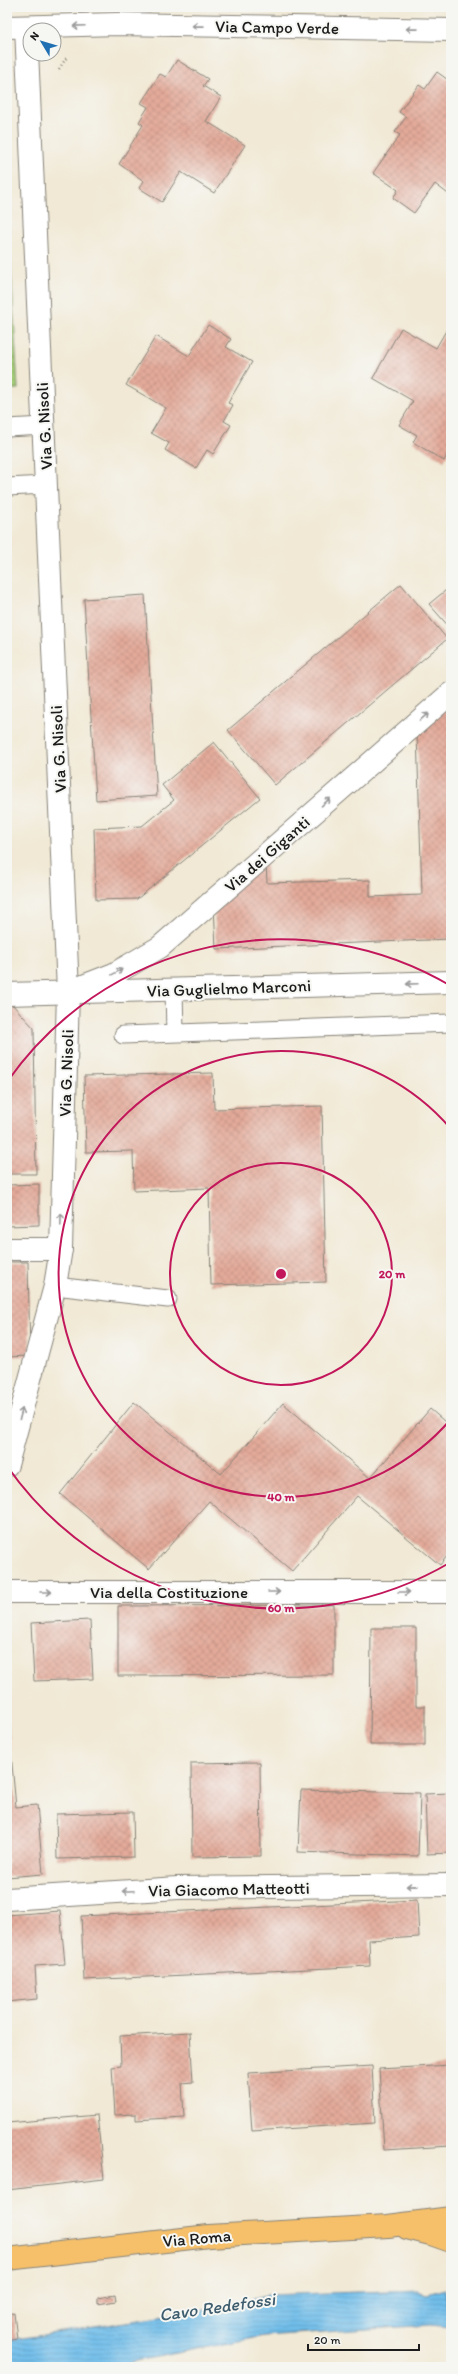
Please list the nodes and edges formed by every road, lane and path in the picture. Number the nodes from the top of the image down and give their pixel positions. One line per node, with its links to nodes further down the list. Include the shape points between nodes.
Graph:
1 (17, 27): 2 (street, Via Campo Verde, one-way to 1, via 118,24); 3 (street, Via G. Nisoli)
2 (451, 30)
3 (44, 426): 4 (lane); 5 (street, Via G. Nisoli)
4 (7, 428)
5 (46, 485): 6 (lane); 10 (street, Via G. Nisoli)
6 (7, 487)
7 (451, 693): 10 (street, Via dei Giganti, one-way to 7, via 114,974 160,947)
8 (451, 982): 9 (street, Via Guglielmo Marconi, one-way to 9)
9 (174, 990): 10 (street, Via Guglielmo Marconi); 13 (lane)
10 (68, 992): 11 (street, Via Guglielmo Marconi); 16 (street, Via G. Nisoli, one-way to 10)
11 (7, 994)
12 (451, 1023): 13 (lane)
13 (175, 1032): 14 (lane)
14 (124, 1035)
15 (7, 1249): 16 (street)
16 (60, 1249): 17 (street, Via G. Nisoli)
17 (55, 1286): 18 (lane); 19 (street, Via G. Nisoli, one-way to 17)
18 (168, 1299)
19 (7, 1465)
20 (7, 1592): 21 (street, Via della Costituzione, one-way to 21)
21 (451, 1592)
22 (451, 1886): 23 (street, Via Giacomo Matteotti, one-way to 23, via 178,1888)
23 (7, 1899)
24 (451, 2218): 25 (main road, Via Roma)
25 (388, 2226): 26 (main road, Via Roma, via 431,2234); 27 (main road, Via Roma, via 209,2236)
26 (451, 2241)
27 (7, 2259)

